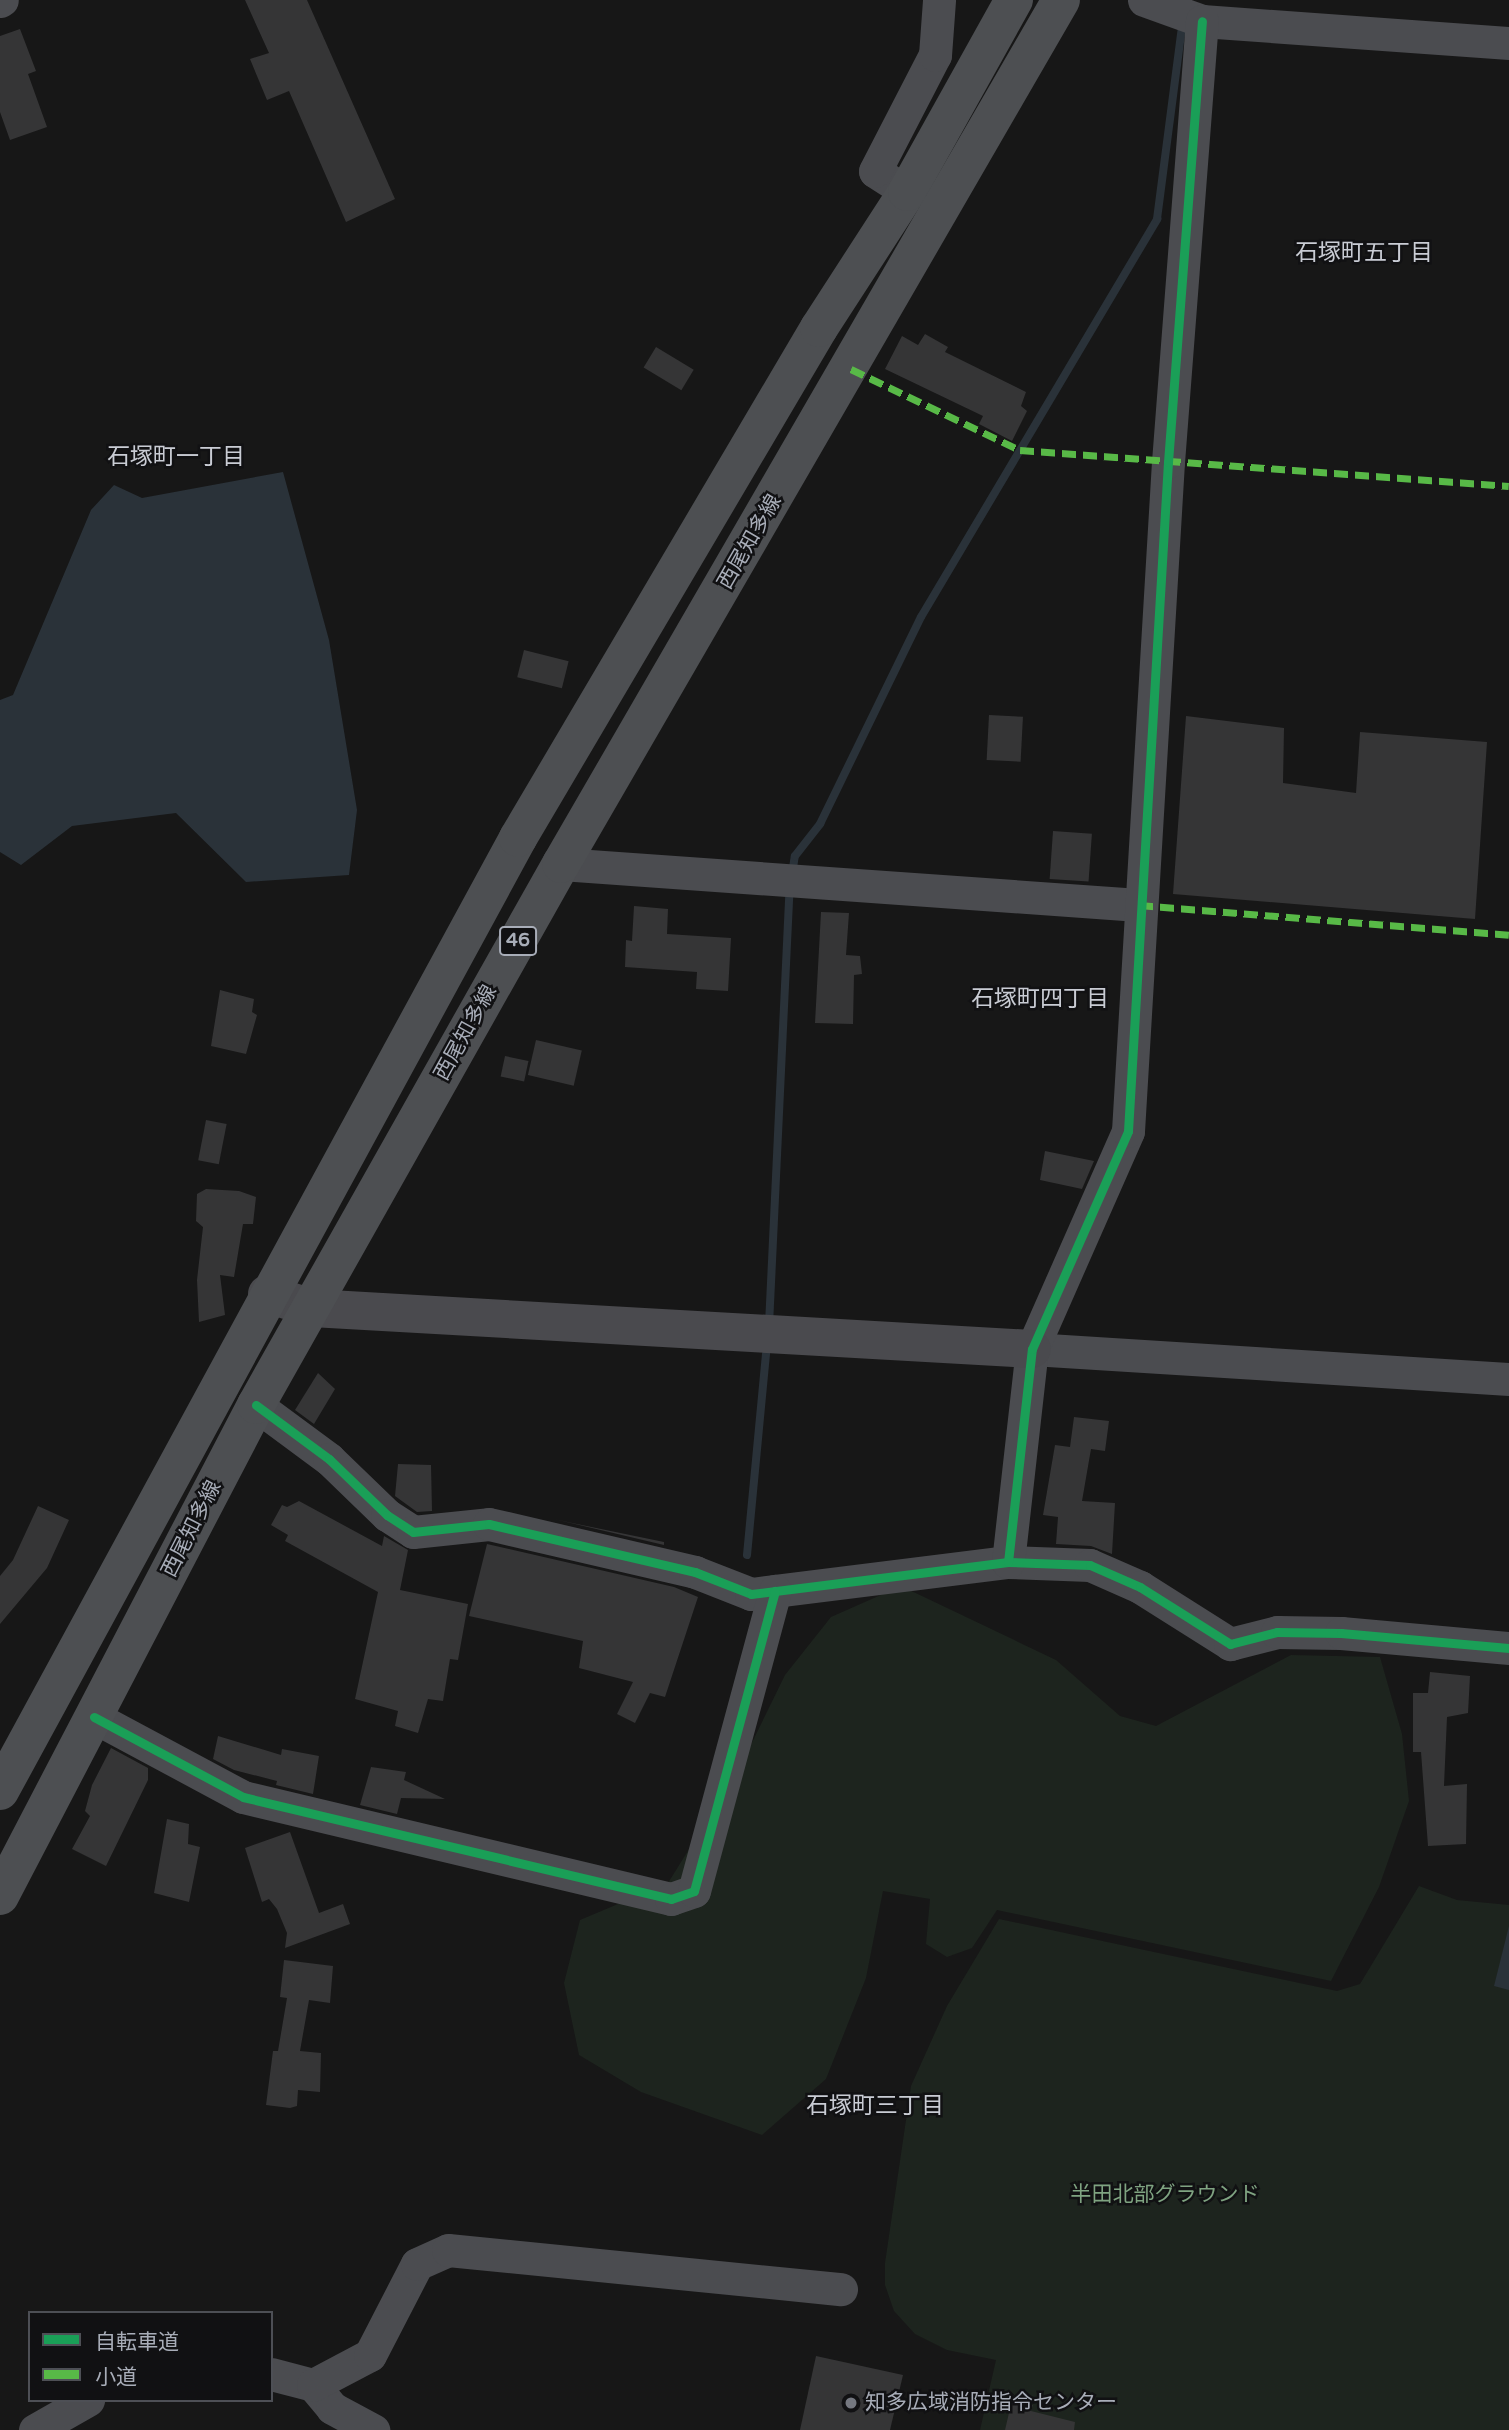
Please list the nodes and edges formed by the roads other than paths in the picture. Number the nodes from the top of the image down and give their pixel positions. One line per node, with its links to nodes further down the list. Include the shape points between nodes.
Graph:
1 (939, 0): 7 (street, via 935,55 875,171)
2 (1014, 0): 7 (main road, 西尾知多線 / 46)
3 (1061, 0): 8 (main road, 西尾知多線 / 46)
4 (1144, 0): 5 (street)
5 (1202, 22): 6 (street); 9 (street)
6 (1509, 43)
7 (908, 192): 10 (main road, 西尾知多線 / 46, via 819,328 518,838)
8 (561, 863): 9 (street); 11 (main road, 西尾知多線 / 46)
9 (1139, 905): 12 (street, via 1128,1131)
10 (267, 1294): 11 (street); 19 (main road, 西尾知多線 / 46)
11 (312, 1308): 12 (street); 14 (main road, 西尾知多線 / 46)
12 (1032, 1349): 13 (street); 15 (street)
13 (1509, 1379)
14 (256, 1405): 16 (street, via 329,1459 387,1515 413,1532 489,1524 695,1572 751,1594); 18 (main road, 西尾知多線 / 46)
15 (1008, 1562): 16 (street); 17 (street, via 1090,1565 1140,1587 1230,1644 1277,1632)
16 (775, 1591): 18 (street, via 694,1891 671,1899 243,1797)
17 (1509, 1648)
18 (94, 1717): 20 (main road, 西尾知多線 / 46)
19 (0, 1791)
20 (0, 1896)
21 (841, 2289): 23 (street, via 448,2250 417,2264 370,2355)
22 (273, 2375): 23 (street)
23 (313, 2385): 26 (street, via 332,2408)
24 (84, 2402): 25 (street)
25 (35, 2430)
26 (373, 2430)

